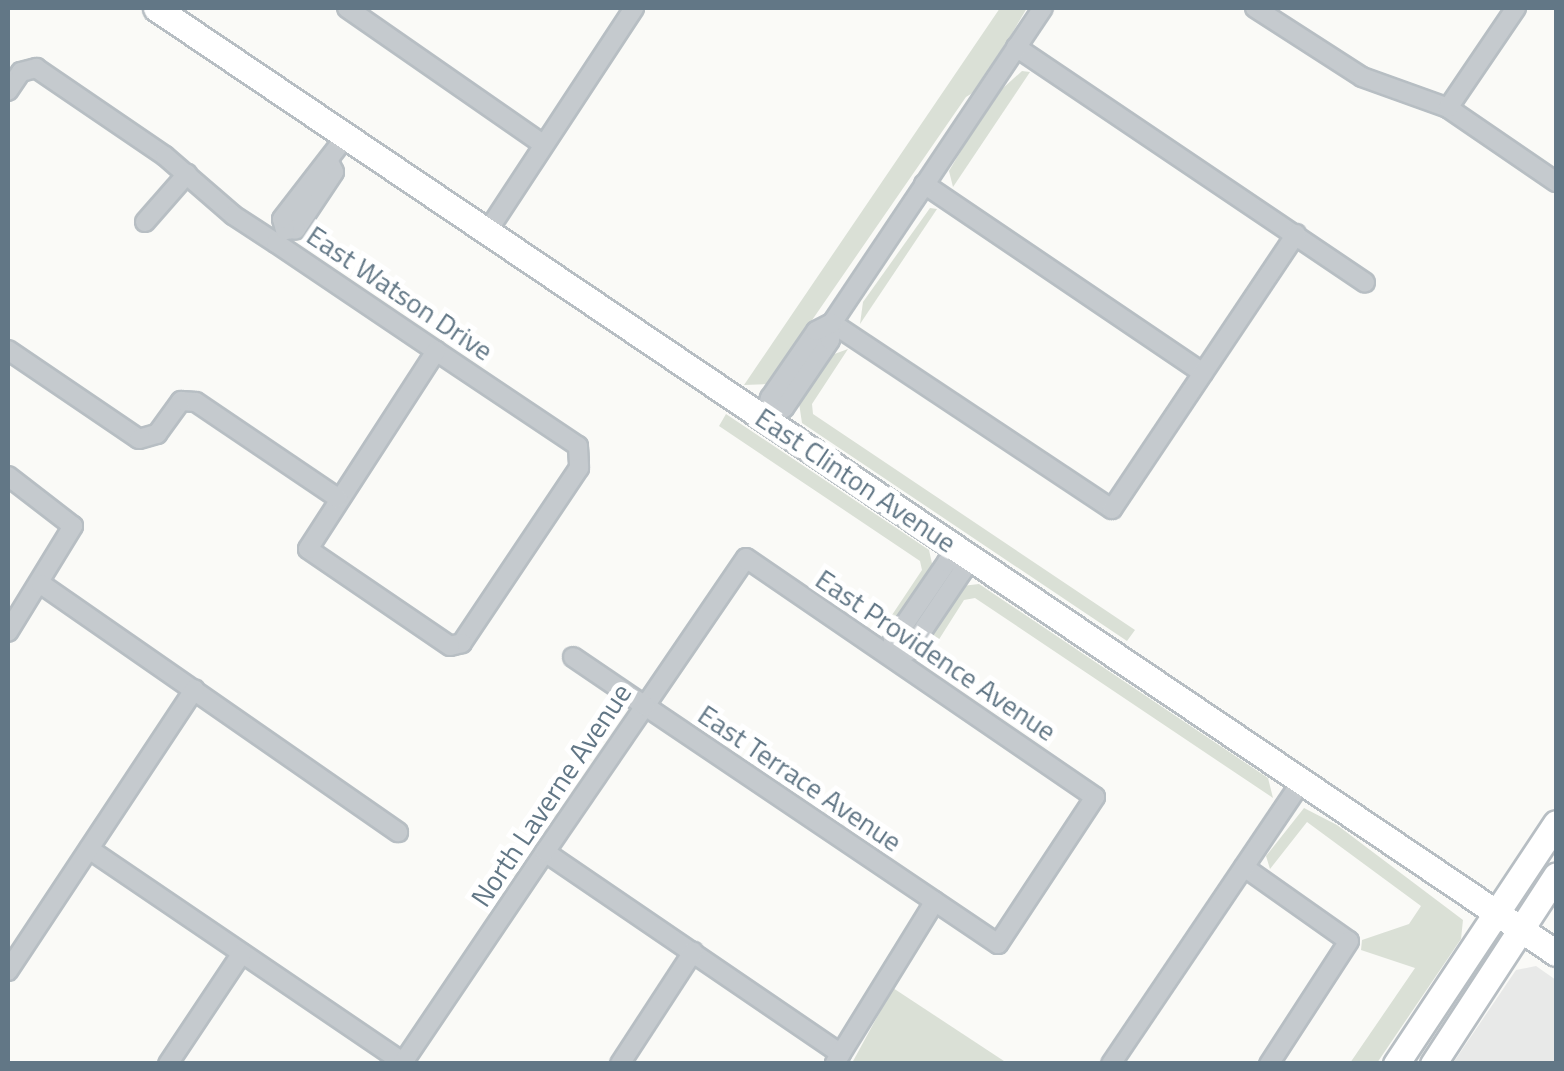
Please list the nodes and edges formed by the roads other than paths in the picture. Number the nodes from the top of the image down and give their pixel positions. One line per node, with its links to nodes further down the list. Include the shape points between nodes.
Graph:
1 (156, 8): 11 (street, East Clinton Avenue)
2 (346, 8): 12 (street)
3 (1043, 8): 8 (street)
4 (1255, 8): 7 (street)
5 (1516, 8): 10 (street)
6 (626, 10): 12 (street)
7 (1280, 14): 10 (street, via 1362,77)
8 (1016, 47): 15 (street); 18 (street)
9 (8, 91): 13 (street, East Watson Drive, via 20,72 36,68)
10 (1448, 108): 14 (street)
11 (347, 135): 17 (street, East Clinton Avenue); 19 (street, via 329,162 320,162 282,220)
12 (543, 144): 17 (street)
13 (186, 174): 16 (street); 19 (street, East Watson Drive)
14 (1556, 182)
15 (924, 184): 21 (street); 24 (street)
16 (144, 222)
17 (487, 232): 25 (street, East Clinton Avenue)
18 (1296, 234): 20 (street); 24 (street)
19 (280, 237): 23 (street, East Watson Drive)
20 (1365, 282)
21 (832, 323): 24 (street, via 1112,509); 25 (street, via 816,331 779,384)
22 (8, 350): 27 (street, via 139,440 156,434 181,401 196,402)
23 (436, 350): 27 (street); 27 (street, East Watson Drive, via 578,446 582,456 456,646 308,549)
24 (1203, 373)
25 (766, 419): 28 (street, East Clinton Avenue)
26 (8, 476): 30 (street, via 73,526)
27 (338, 498)
28 (964, 553): 33 (street, via 962,572 930,620 909,651); 36 (street, East Clinton Avenue)
29 (746, 558): 33 (street, East Providence Avenue); 35 (street, North Laverne Avenue)
30 (41, 584): 31 (street); 34 (street)
31 (8, 632)
32 (572, 658): 35 (street, East Terrace Avenue)
33 (893, 658): 46 (street, East Providence Avenue, via 1095,797)
34 (195, 689): 38 (street); 39 (street)
35 (644, 706): 40 (street, North Laverne Avenue); 43 (street, East Terrace Avenue)
36 (1303, 779): 41 (street); 44 (street, East Clinton Avenue)
37 (1556, 823): 44 (street)
38 (398, 832)
39 (89, 849): 49 (street); 50 (street)
40 (544, 852): 47 (street); 52 (street, North Laverne Avenue)
41 (1244, 867): 55 (street); 56 (street, via 1349,941)
42 (1556, 875): 45 (street)
43 (935, 902): 46 (street, East Terrace Avenue); 51 (street)
44 (1496, 912): 45 (street, East Clinton Avenue); 57 (street)
45 (1521, 929): 48 (street, East Clinton Avenue); 58 (street)
46 (998, 944)
47 (694, 952): 51 (street); 54 (street)
48 (1556, 952)
49 (242, 953): 52 (street); 53 (street)
50 (8, 971)
51 (838, 1059)
52 (402, 1063)
53 (168, 1064)
54 (620, 1064)
55 (1111, 1064)
56 (1269, 1064)
57 (1396, 1064)
58 (1433, 1064)

